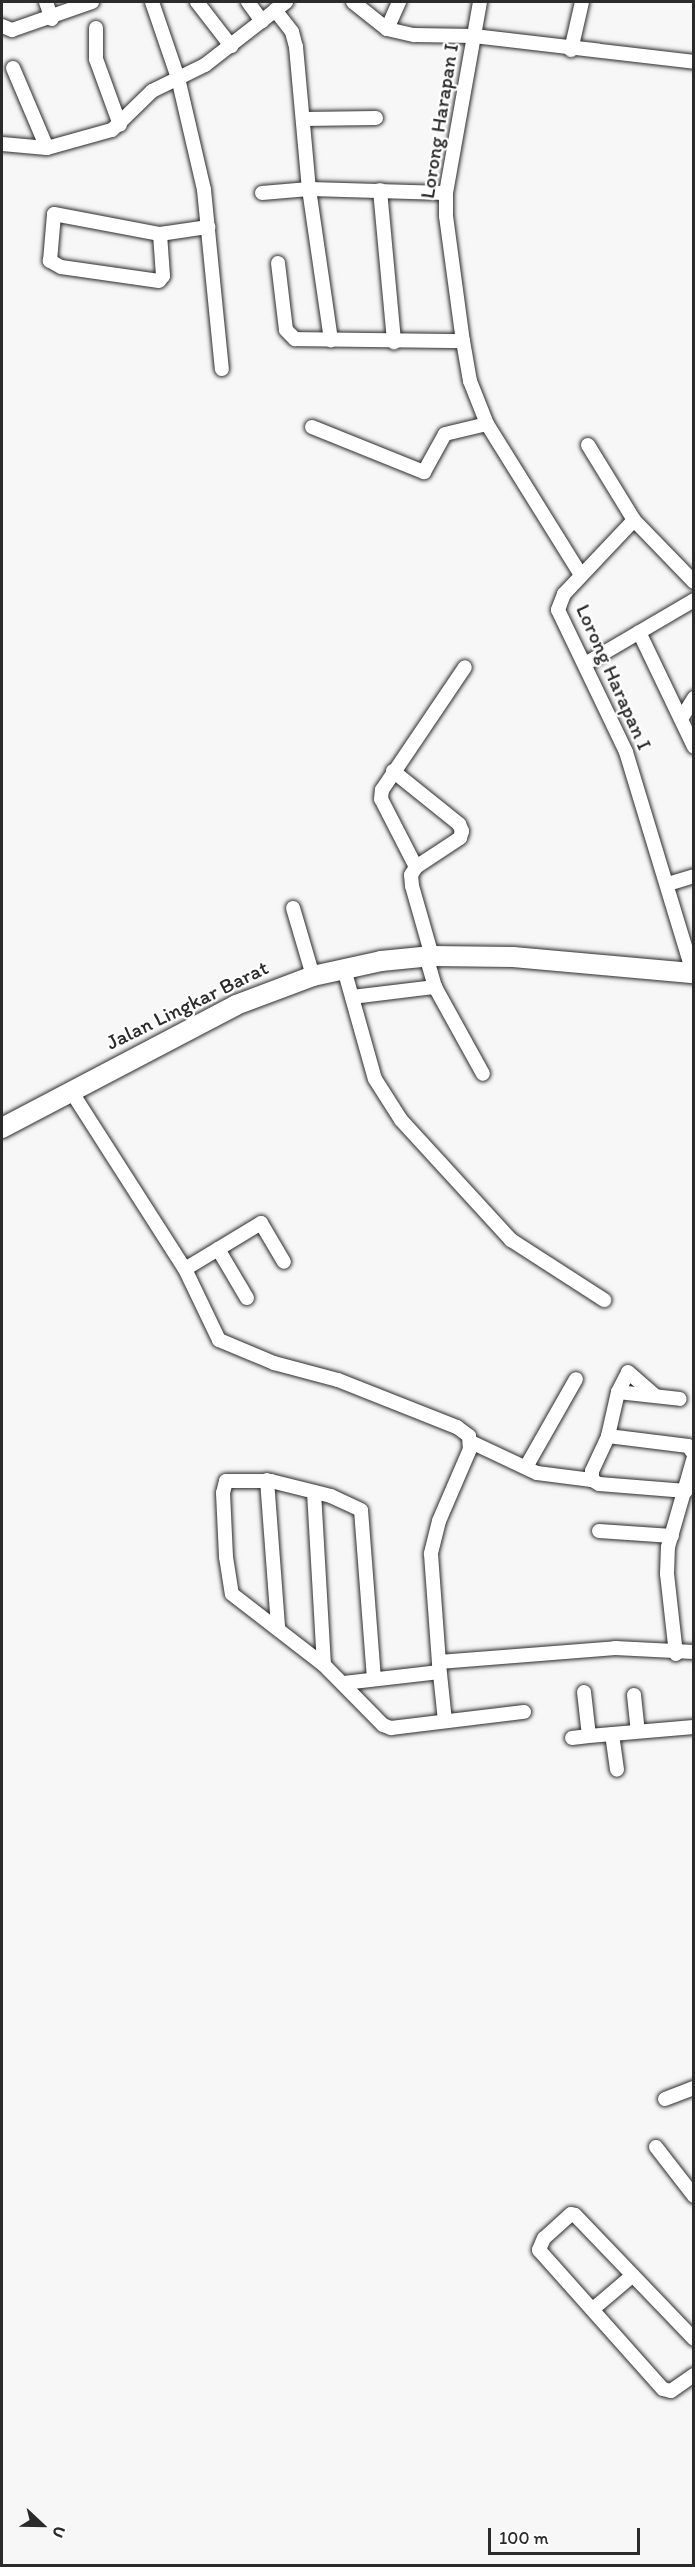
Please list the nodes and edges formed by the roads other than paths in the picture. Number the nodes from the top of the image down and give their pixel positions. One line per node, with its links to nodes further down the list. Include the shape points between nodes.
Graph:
1 (46, 2): 11 (street)
2 (92, 2): 11 (street)
3 (152, 2): 21 (street)
4 (197, 2): 17 (street)
5 (248, 2): 12 (street)
6 (353, 2): 15 (street)
7 (399, 2): 15 (street)
8 (480, 2): 16 (street, Lorong Harapan I)
9 (582, 2): 18 (street)
10 (281, 6): 12 (street); 23 (street, via 295,39)
11 (52, 19): 13 (street, via 12,30)
12 (262, 21): 17 (street)
13 (2, 26)
14 (96, 28): 24 (street, via 96,59)
15 (387, 29): 16 (street, via 414,35)
16 (474, 36): 18 (street); 30 (street, Lorong Harapan I)
17 (231, 46): 21 (street)
18 (571, 50): 19 (street)
19 (693, 62)
20 (13, 68): 26 (street)
21 (178, 78): 24 (street, via 152,91); 31 (street, via 204,190)
22 (376, 118): 23 (street)
23 (303, 119): 27 (street)
24 (120, 125): 26 (street)
25 (2, 144): 26 (street)
26 (47, 148)
27 (309, 189): 28 (street); 29 (street); 34 (street)
28 (380, 190): 30 (street); 36 (street)
29 (262, 193)
30 (446, 193): 35 (street, Lorong Harapan I)
31 (208, 227): 32 (street); 37 (street)
32 (160, 234): 32 (street, via 54,214 50,261 61,267 159,281 163,276)
33 (278, 263): 34 (street, via 290,336 299,341)
34 (331, 340): 36 (street)
35 (462, 341): 36 (street); 38 (street, Lorong Harapan I, via 470,381)
36 (394, 342)
37 (222, 369)
38 (487, 424): 39 (street, via 445,434 424,472); 42 (street, Lorong Harapan I)
39 (312, 427)
40 (588, 445): 41 (street)
41 (634, 520): 42 (street); 43 (street)
42 (581, 575): 46 (street, Lorong Harapan I, via 564,594 558,610)
43 (693, 582)
44 (693, 600): 45 (street)
45 (639, 632): 46 (street); 49 (street)
46 (585, 664): 54 (street, Lorong Harapan I, via 623,744)
47 (465, 667): 51 (street)
48 (693, 698): 49 (street)
49 (681, 719): 50 (street)
50 (693, 747)
51 (393, 771): 52 (street, via 381,799); 52 (street, via 459,824 462,831 460,838)
52 (416, 867): 56 (street, via 411,875 412,886)
53 (693, 876): 54 (street)
54 (668, 884): 58 (street, Lorong Harapan I)
55 (293, 908): 59 (street)
56 (429, 956): 57 (highway, Jalan Lingkar Barat); 58 (highway, Jalan Lingkar Barat, via 513,957); 60 (street)
57 (344, 969): 59 (highway, Jalan Lingkar Barat); 61 (street)
58 (693, 973)
59 (313, 976): 63 (highway, Jalan Lingkar Barat, via 236,1005)
60 (435, 987): 61 (street); 62 (street)
61 (352, 997): 69 (street, via 380,1089 429,1153 510,1240)
62 (483, 1074)
63 (71, 1091): 64 (highway, Jalan Lingkar Barat); 67 (street)
64 (2, 1128)
65 (218, 1249): 66 (street, via 261,1223); 67 (street); 68 (street)
66 (284, 1262)
67 (185, 1269): 75 (street, via 210,1327 223,1343 273,1363 338,1380 457,1427 466,1431)
68 (247, 1298)
69 (604, 1300)
70 (576, 1380): 77 (street)
71 (618, 1392): 72 (street); 72 (street, via 628,1372); 74 (street)
72 (654, 1395): 73 (street)
73 (680, 1399)
74 (608, 1436): 76 (street, via 688,1446); 79 (street)
75 (471, 1442): 77 (street); 88 (street, via 431,1554)
76 (693, 1455): 80 (street)
77 (526, 1467): 79 (street, via 565,1479)
78 (267, 1480): 81 (street); 84 (street); 84 (street, via 230,1479 224,1485 227,1575 232,1594)
79 (592, 1480): 80 (street, via 599,1484)
80 (686, 1491): 83 (street)
81 (314, 1492): 87 (street); 89 (street, via 350,1503 362,1514)
82 (599, 1531): 83 (street)
83 (672, 1536): 86 (street, via 667,1574)
84 (278, 1628): 87 (street)
85 (693, 1652): 86 (street)
86 (676, 1654): 88 (street, via 615,1648)
87 (324, 1665): 90 (street)
88 (439, 1667): 89 (street); 94 (street)
89 (374, 1679): 90 (street)
90 (344, 1683): 94 (street, via 387,1727)
91 (584, 1692): 98 (street)
92 (634, 1695): 96 (street)
93 (524, 1712): 94 (street)
94 (445, 1721)
95 (693, 1727): 96 (street)
96 (638, 1731): 97 (street)
97 (612, 1734): 98 (street); 100 (street)
98 (589, 1736): 99 (street)
99 (573, 1738)
100 (617, 1770)
101 (693, 2088): 102 (street)
102 (666, 2099)
103 (656, 2147): 104 (street)
104 (693, 2196)
105 (633, 2275): 106 (street); 106 (street, via 571,2214 544,2238 539,2250); 107 (street)
106 (593, 2309): 108 (street, via 663,2389 670,2391)
107 (693, 2339)
108 (693, 2375)

